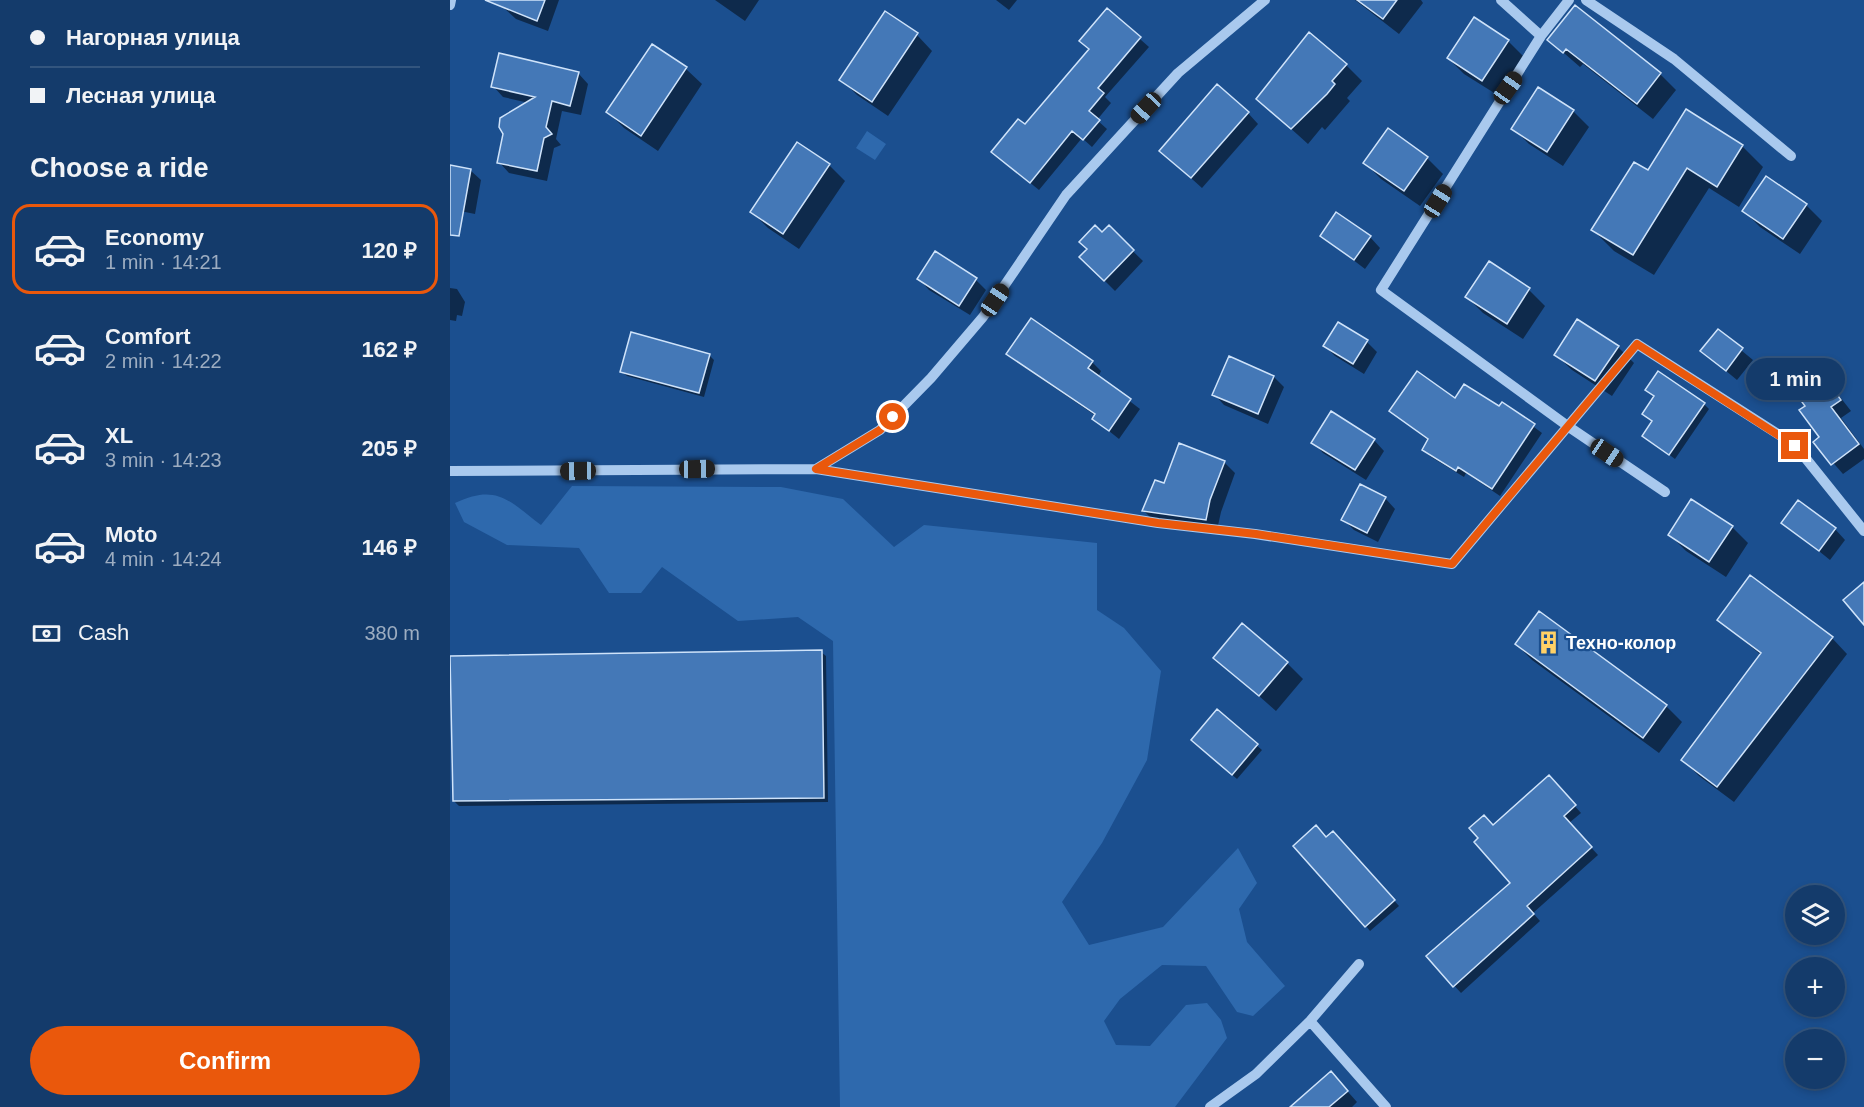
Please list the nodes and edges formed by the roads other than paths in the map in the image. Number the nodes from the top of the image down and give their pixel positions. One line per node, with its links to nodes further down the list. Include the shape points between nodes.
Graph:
1 (451, 0): 6 (street)
2 (1265, 0): 10 (street, via 1178,74 1066,195 983,317 931,378 880,430)
3 (1501, 0): 7 (street)
4 (1569, 0): 7 (street)
5 (1587, 0): 8 (street, via 1674,59)
6 (450, 5)
7 (1541, 36): 9 (street, via 1381,290)
8 (1791, 156)
9 (1569, 427): 10 (street, via 1452,564); 12 (street); 13 (street, via 1637,344 1795,446)
10 (816, 469): 11 (street)
11 (450, 471)
12 (1665, 492)
13 (1864, 531)
14 (1359, 964): 15 (street)
15 (1310, 1021): 16 (street, via 1256,1074); 17 (street)
16 (1210, 1107)
17 (1386, 1107)

